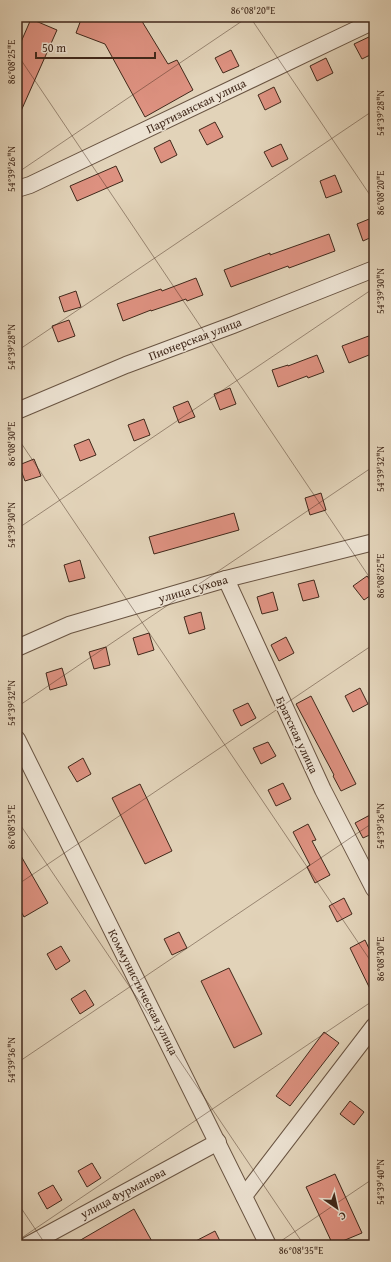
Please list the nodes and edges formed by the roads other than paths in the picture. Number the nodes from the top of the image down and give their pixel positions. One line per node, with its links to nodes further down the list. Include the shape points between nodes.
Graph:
1 (374, 21): 2 (street, Партизанская улица)
2 (17, 189)
3 (374, 269): 4 (street, Пионерская улица, via 126,365)
4 (17, 411)
5 (374, 542): 6 (street, улица Сухова)
6 (226, 579): 7 (street, улица Сухова, via 69,625); 9 (street, Братская улица, via 323,790)
7 (17, 648)
8 (17, 739): 11 (street, Коммунистическая улица)
9 (374, 889)
10 (374, 1026): 12 (street)
11 (218, 1142): 12 (street, Коммунистическая улица); 13 (street, улица Фурманова)
12 (244, 1196): 14 (street, Коммунистическая улица)
13 (28, 1245)
14 (268, 1245)

